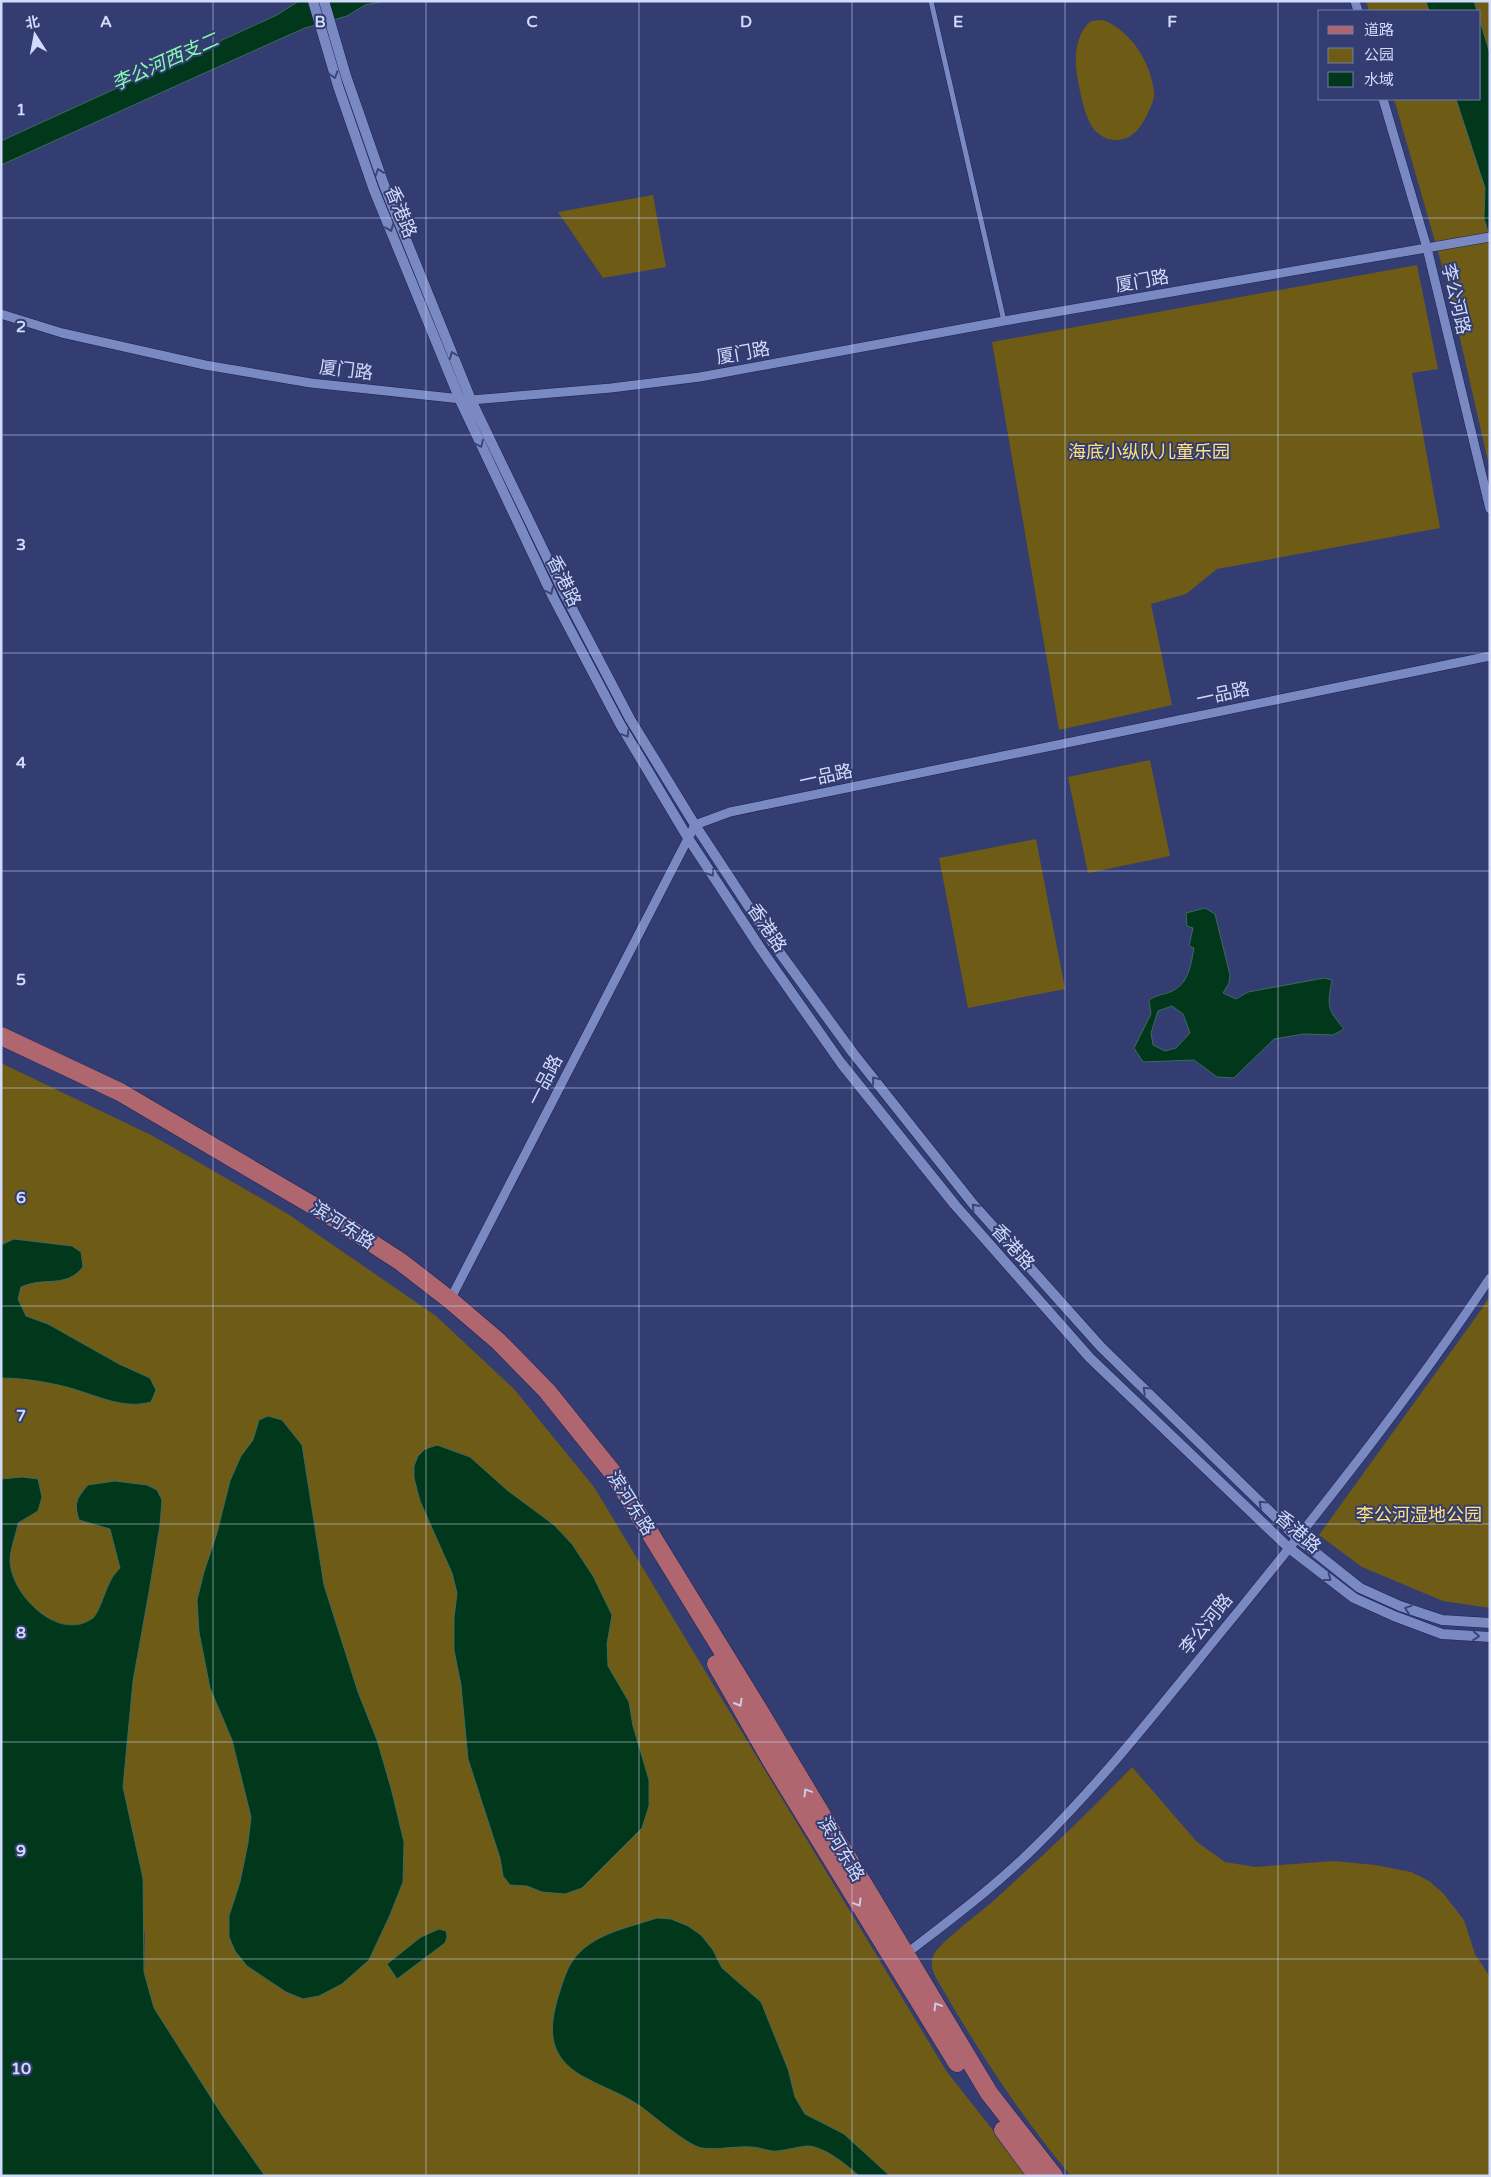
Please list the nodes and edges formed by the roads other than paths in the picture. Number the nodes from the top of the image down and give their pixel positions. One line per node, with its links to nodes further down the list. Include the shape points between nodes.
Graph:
1 (313, 1): 4 (main road, 香港路)
2 (324, 1): 4 (main road, 香港路)
3 (931, 1): 9 (street)
4 (325, 27): 10 (main road, 香港路, one-way to 10, via 374,190); 11 (main road, 香港路, one-way to 4, via 384,185)
5 (1383, 100): 7 (street, 李公河路)
6 (1490, 236): 7 (street, 厦门路)
7 (1427, 248): 9 (street, 厦门路); 12 (street, 李公河路)
8 (1, 314): 10 (street, 厦门路, via 62,333 204,365 310,383)
9 (1004, 321): 11 (street, 厦门路, via 700,377)
10 (460, 400): 11 (street, 厦门路); 15 (main road, 香港路, one-way to 15, via 554,599 620,724)
11 (471, 400): 14 (main road, 香港路, via 630,719)
12 (1490, 509)
13 (1490, 656): 14 (street, 一品路, via 730,812)
14 (695, 825): 15 (street, 一品路); 20 (main road, 香港路, one-way to 14, via 1102,1347 960,1189 772,942)
15 (688, 838): 19 (street, 一品路); 21 (main road, 香港路, one-way to 21, via 841,1063 955,1205 1090,1358)
16 (1, 1036): 19 (main road, 滨河东路, via 120,1092 247,1166 401,1262)
17 (1, 1048): 25 (main road, 滨河东路, one-way to 25, via 98,1093 322,1223 394,1270 443,1308 538,1397 604,1480 772,1762 979,2098)
18 (1490, 1278): 20 (street, 李公河路, via 1445,1345)
19 (450, 1300): 24 (main road, 滨河东路, one-way to 19, via 612,1473 547,1391 498,1341)
20 (1297, 1538): 21 (street, 李公河路); 22 (main road, 香港路, one-way to 20, via 1442,1620 1400,1606 1360,1588)
21 (1289, 1548): 23 (main road, 香港路, one-way to 23, via 1354,1598 1394,1616 1442,1634); 24 (street, 李公河路, via 1080,1801 1025,1856)
22 (1490, 1623)
23 (1490, 1637)
24 (906, 1954): 26 (main road, 滨河东路, one-way to 24, via 990,2094)
25 (1037, 2176)
26 (1054, 2176)

